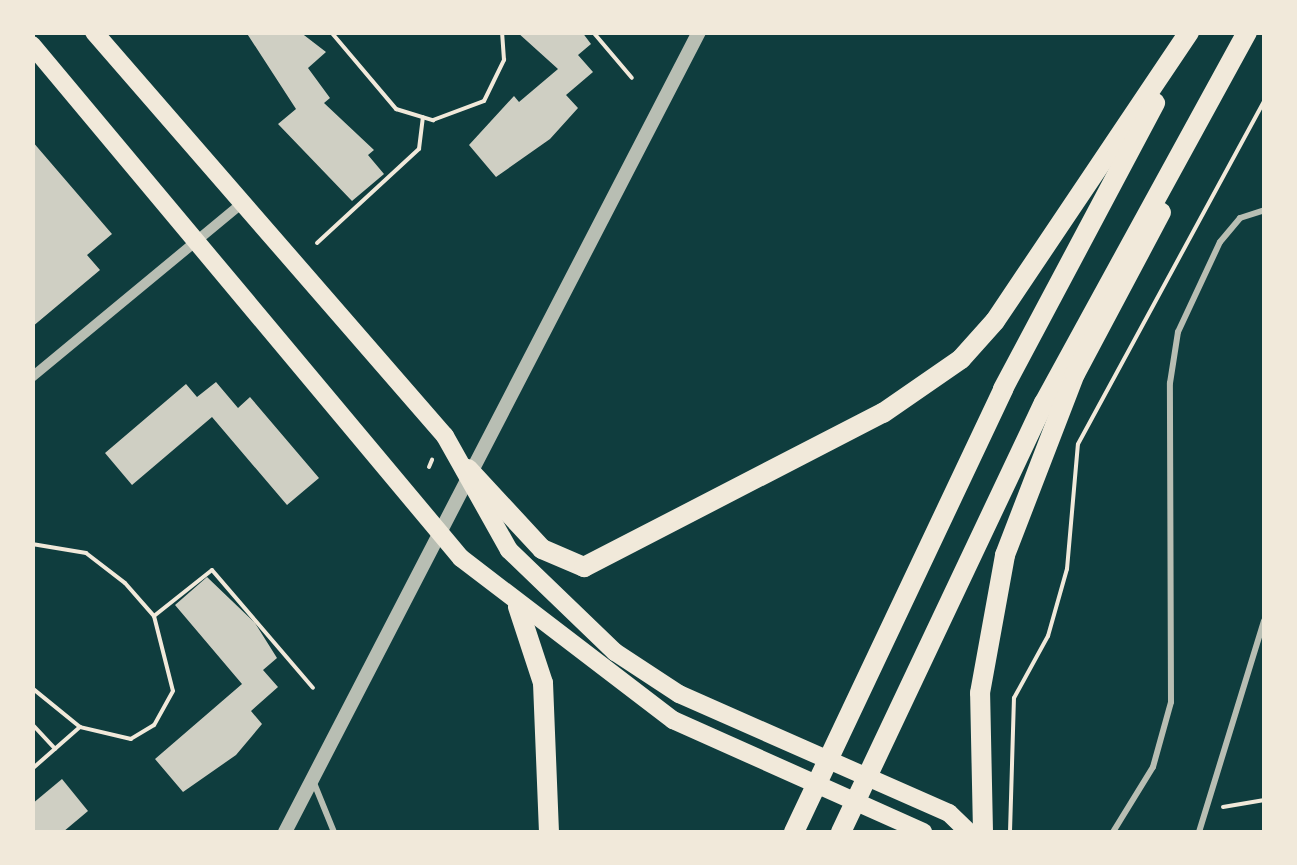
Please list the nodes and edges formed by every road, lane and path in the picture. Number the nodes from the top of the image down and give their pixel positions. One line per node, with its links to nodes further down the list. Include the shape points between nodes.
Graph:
1 (94, 32): 14 (main road)
2 (331, 32): 13 (path, via 396,109)
3 (502, 32): 13 (path, via 504,60 484,101 450,119)
4 (592, 32): 11 (path)
5 (700, 32): 21 (street)
6 (1189, 32): 21 (highway, via 995,321 961,360 884,413 584,567 542,549)
7 (1196, 32): 40 (highway, via 1002,389)
8 (1247, 32): 41 (highway, via 1044,403)
9 (1256, 32): 43 (highway, via 1075,374 1005,556 980,693)
10 (32, 45): 16 (main road)
11 (632, 78)
12 (1264, 101): 44 (path, via 1078,444 1067,569 1048,636 1014,698)
13 (423, 118): 17 (path, via 419,149)
14 (239, 206): 16 (street); 21 (main road)
15 (1264, 210): 45 (lane, via 1240,218 1220,242 1178,332 1170,383 1171,702 1153,767)
16 (198, 240): 18 (street); 22 (main road)
17 (316, 243)
18 (32, 377)
19 (432, 460): 20 (path)
20 (429, 467)
21 (468, 468): 22 (street); 42 (main road, via 509,550 590,629 679,694 926,804)
22 (441, 532): 24 (main road); 33 (street)
23 (32, 544): 25 (path, via 86,553)
24 (518, 607): 36 (main road, via 611,681 742,753); 39 (highway, via 543,683)
25 (154, 616): 28 (path, via 212,570); 30 (path, via 170,669 165,712 131,739)
26 (1264, 621): 35 (lane)
27 (32, 688): 30 (path)
28 (314, 688)
29 (32, 724): 31 (path)
30 (80, 727): 31 (path)
31 (55, 749): 32 (path)
32 (32, 769)
33 (313, 780): 37 (street); 38 (lane)
34 (1264, 800): 35 (path)
35 (1209, 809): 46 (lane)
36 (919, 831)
37 (285, 832)
38 (334, 832)
39 (550, 832)
40 (794, 832)
41 (841, 832)
42 (969, 832)
43 (983, 832)
44 (1010, 832)
45 (1113, 832)
46 (1198, 832)

